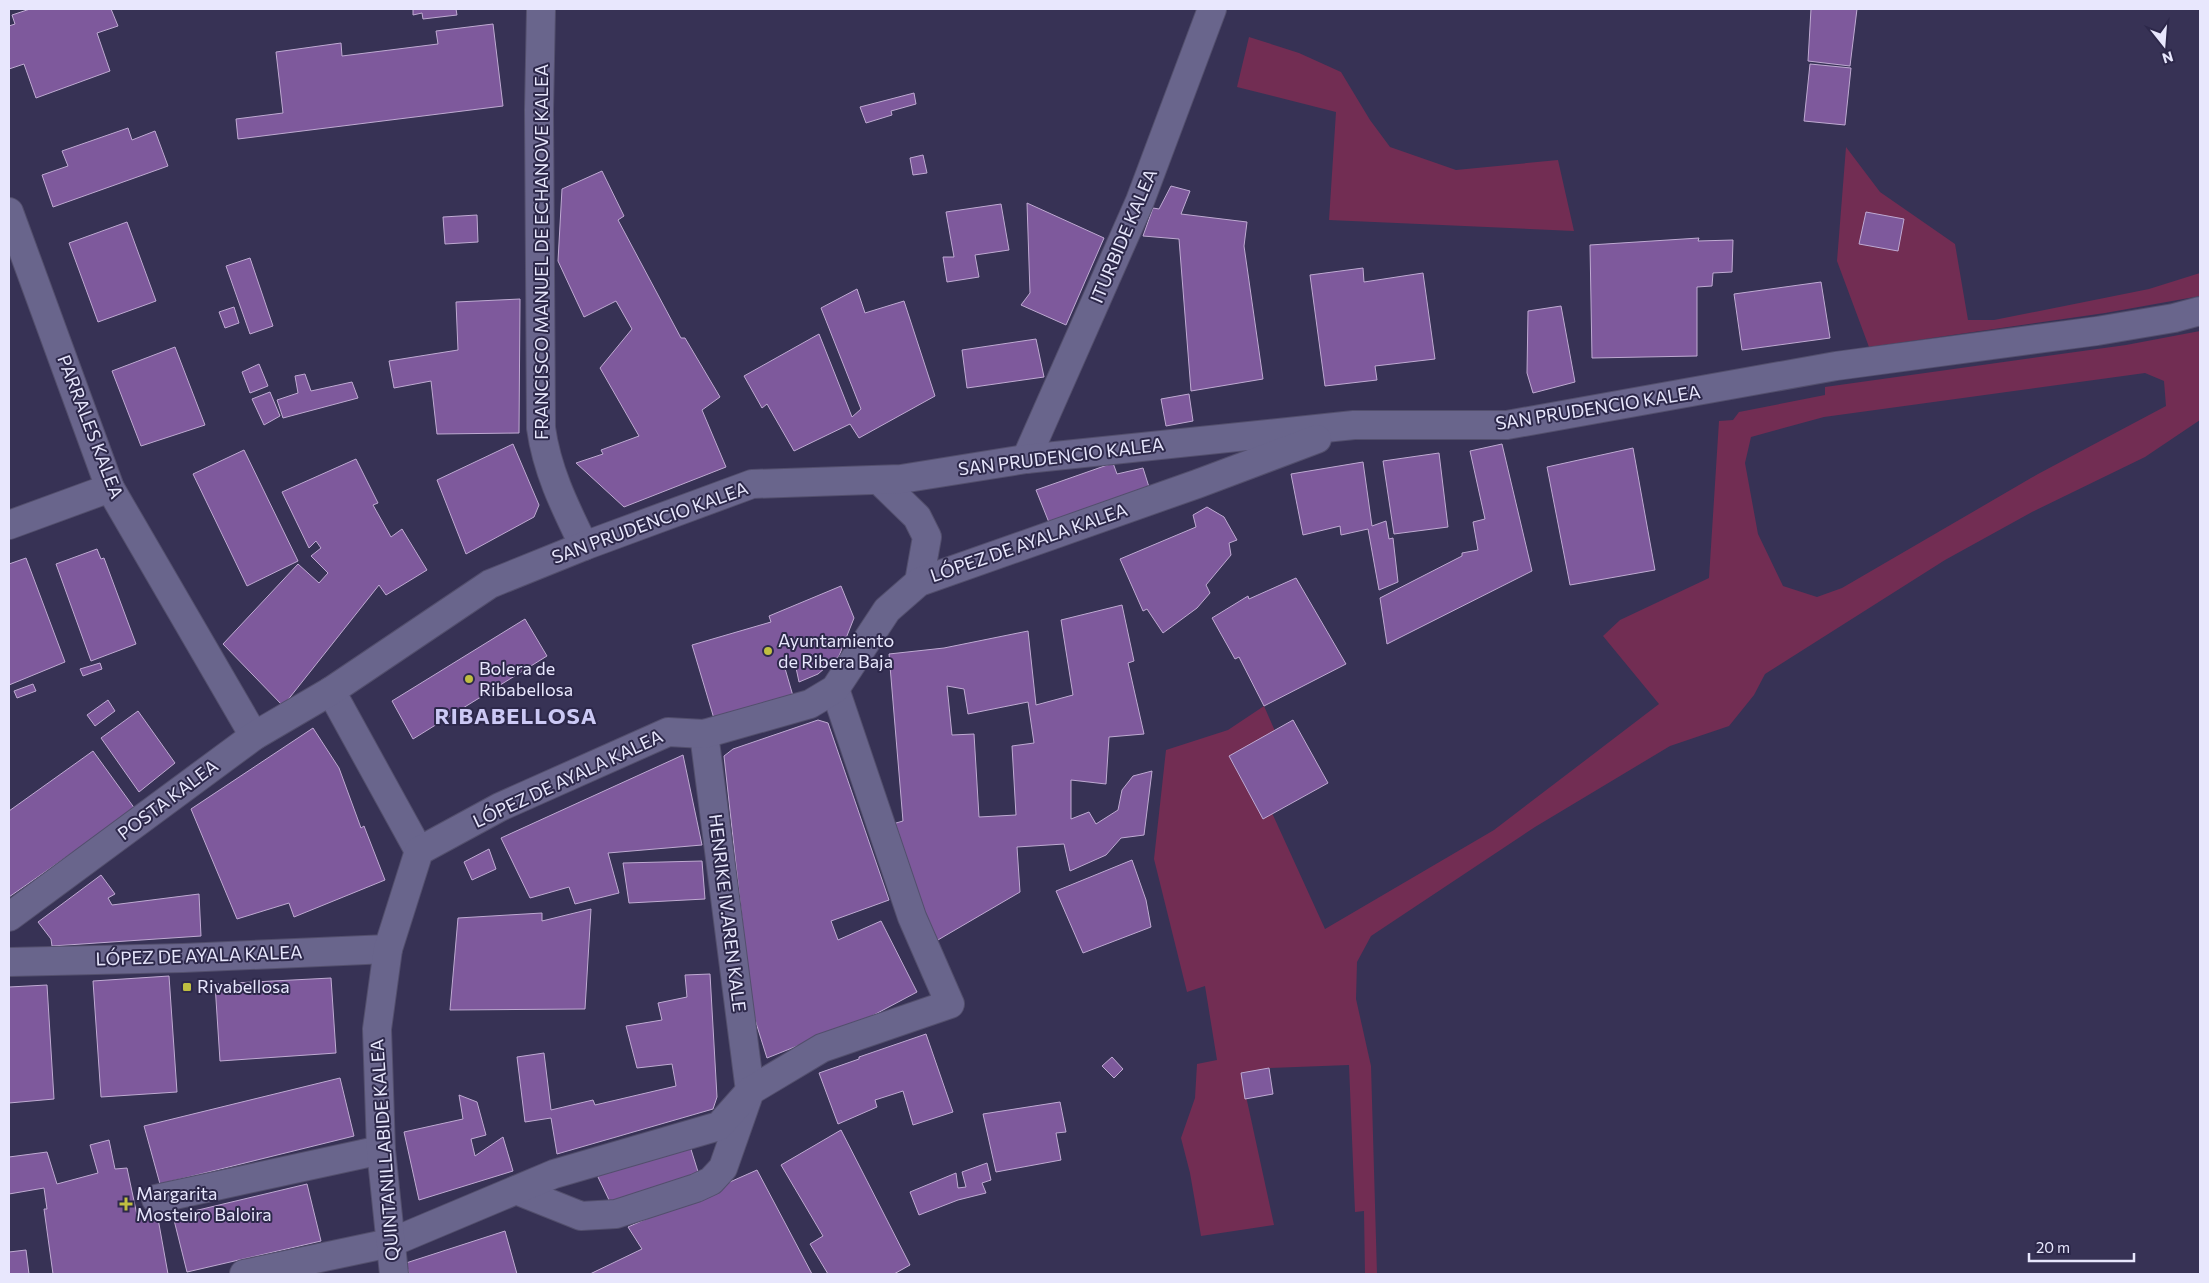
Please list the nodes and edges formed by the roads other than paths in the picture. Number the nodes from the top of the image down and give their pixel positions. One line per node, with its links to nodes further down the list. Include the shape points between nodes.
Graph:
1 (541, 9): 10 (street, FRANCISCO MANUEL DE ECHANOVE KALEA, via 541,428 544,455 555,486)
2 (1212, 9): 6 (street, ITURBIDE KALEA, via 1140,201)
3 (9, 212): 8 (street, PARRALES KALEA)
4 (2200, 312): 5 (street, SAN PRUDENCIO KALEA, via 2098,331 1836,366 1507,425)
5 (1354, 425): 6 (street, SAN PRUDENCIO KALEA); 11 (street, LÓPEZ DE AYALA KALEA)
6 (1026, 459): 7 (street, SAN PRUDENCIO KALEA)
7 (879, 480): 10 (street, SAN PRUDENCIO KALEA, via 752,484); 11 (street, via 917,517 927,537)
8 (110, 488): 9 (street); 15 (street, PARRALES KALEA)
9 (9, 525)
10 (584, 546): 13 (street, SAN PRUDENCIO KALEA, via 490,584)
11 (919, 582): 12 (street, LÓPEZ DE AYALA KALEA, via 888,610)
12 (835, 689): 14 (street, LÓPEZ DE AYALA KALEA, via 810,704); 20 (street, via 912,917 950,1004 822,1048)
13 (331, 691): 15 (street, POSTA KALEA); 16 (street)
14 (704, 734): 16 (street, LÓPEZ DE AYALA KALEA, via 668,732 500,807); 20 (street, HENRIKE IV.AREN KALE)
15 (254, 736): 17 (street, POSTA KALEA)
16 (419, 851): 18 (street, QUINTANILLABIDE KALEA)
17 (9, 917)
18 (388, 949): 19 (street, LÓPEZ DE AYALA KALEA); 21 (street, QUINTANILLABIDE KALEA, via 377,1029)
19 (9, 962)
20 (750, 1091): 22 (street, via 718,1126 554,1174); 22 (street, via 723,1168 711,1181 696,1188 616,1214 596,1216 574,1214)
21 (381, 1150): 23 (street); 24 (street, QUINTANILLABIDE KALEA)
22 (516, 1190): 24 (street)
23 (156, 1199)
24 (390, 1243): 25 (street); 26 (street, QUINTANILLABIDE KALEA)
25 (244, 1274)
26 (394, 1274)

